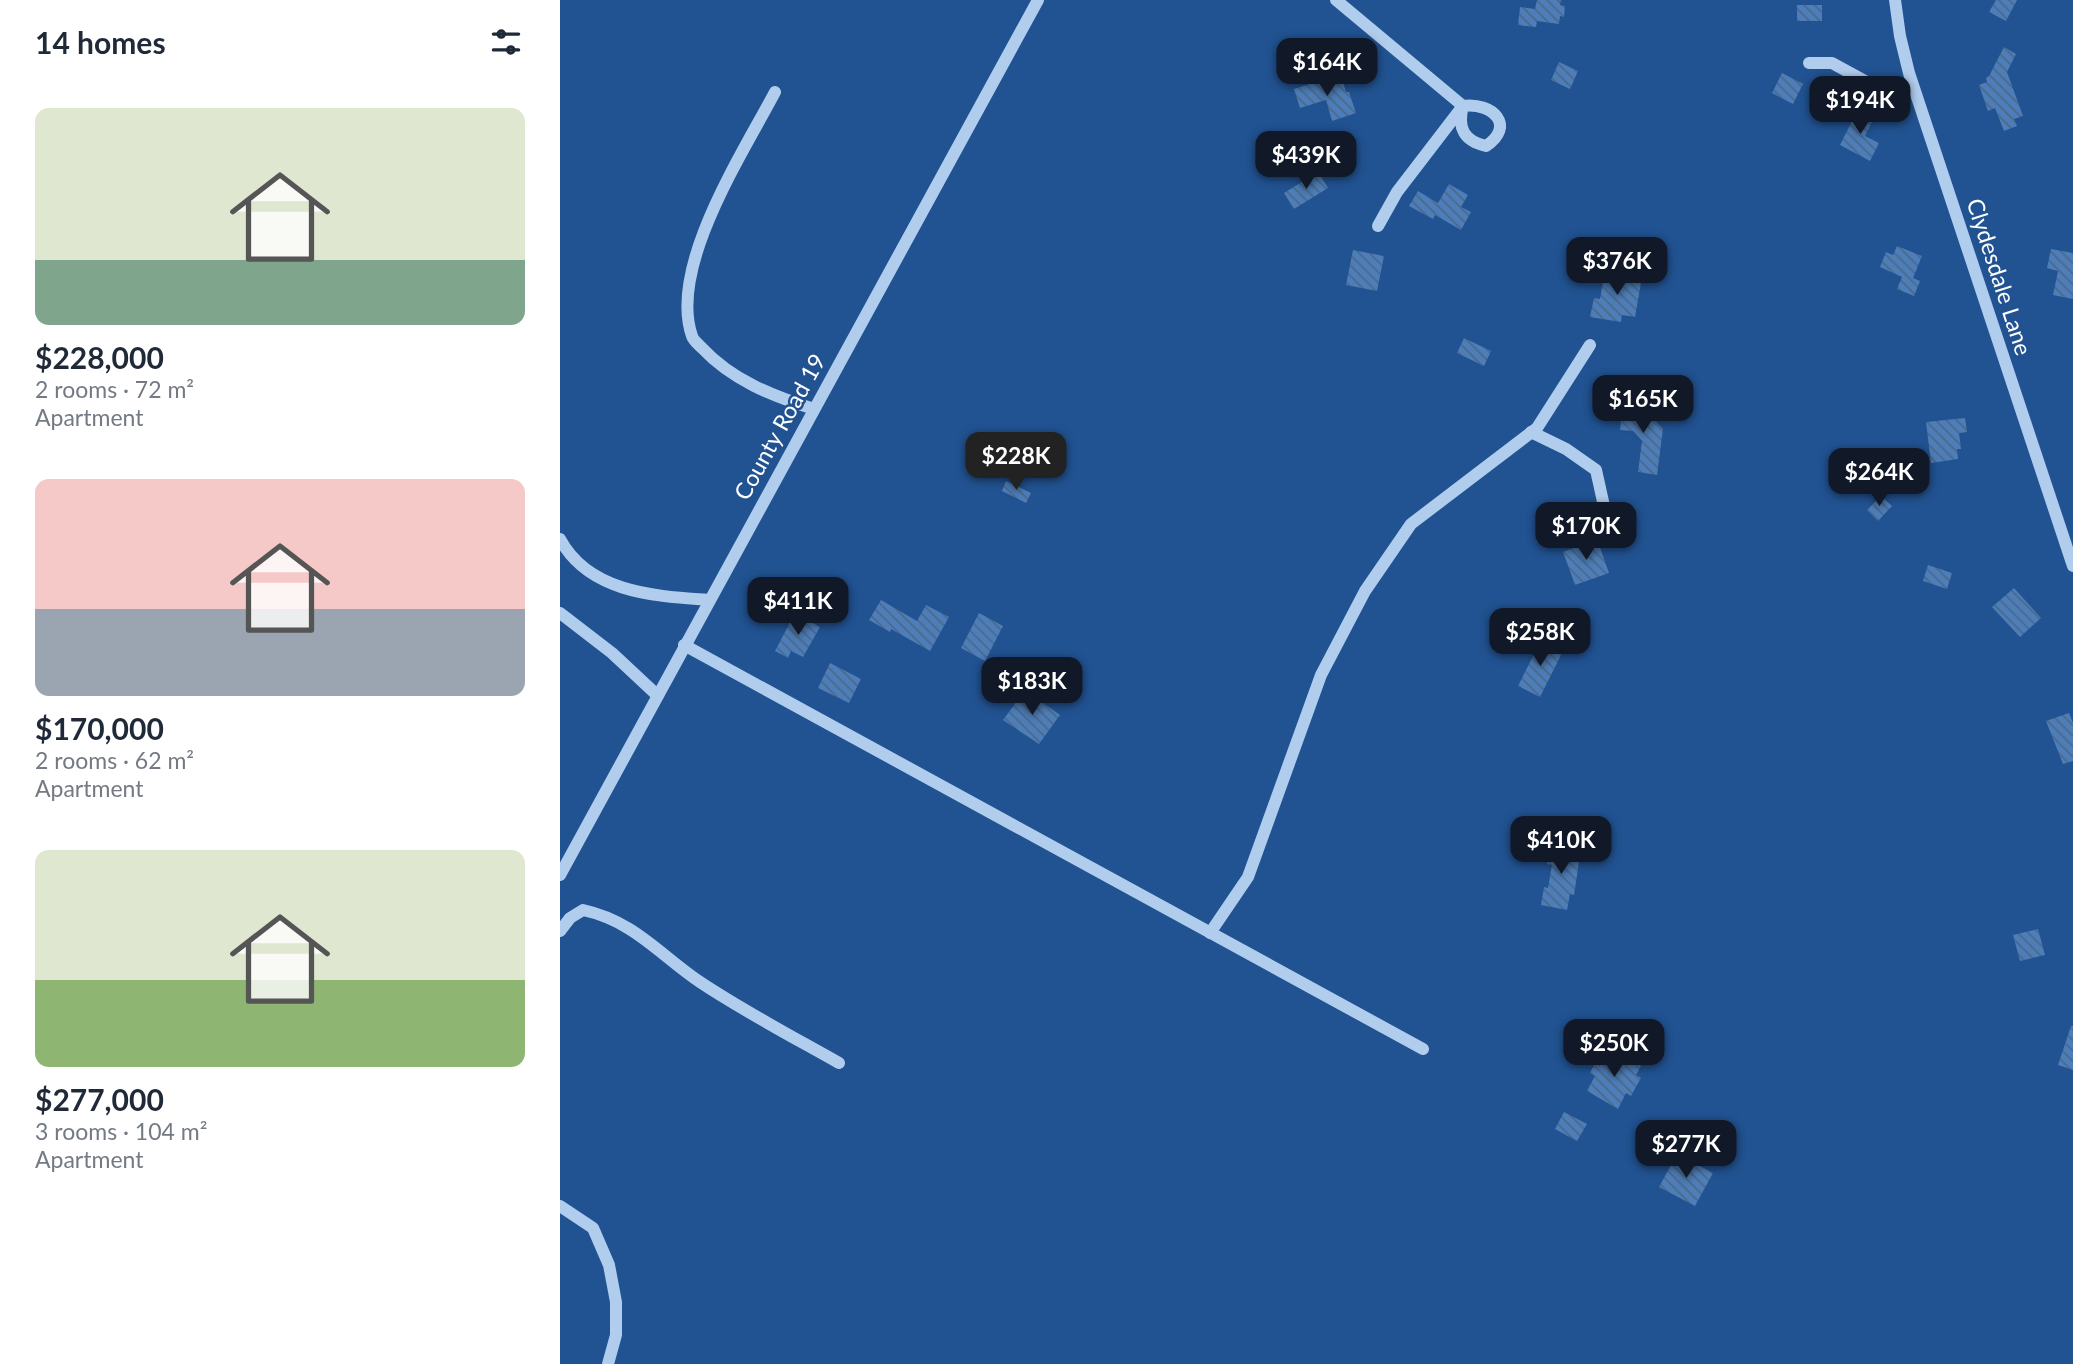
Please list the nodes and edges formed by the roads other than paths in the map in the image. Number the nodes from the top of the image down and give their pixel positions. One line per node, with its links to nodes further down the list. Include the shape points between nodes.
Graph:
1 (1038, 0): 9 (street, County Road 19)
2 (1336, 0): 7 (street, via 1463,106 1397,192)
3 (1895, 0): 5 (street, Clydesdale Lane)
4 (1809, 63): 5 (street, via 1832,62 1887,93)
5 (1914, 89): 14 (street, Clydesdale Lane)
6 (775, 92): 9 (street, via 703,231 688,306 692,338 719,366 781,399)
7 (1378, 226)
8 (1590, 345): 10 (street)
9 (814, 409): 15 (street, County Road 19)
10 (1531, 432): 12 (street, via 1596,470); 21 (street, via 1411,524 1366,591 1321,675 1248,877)
11 (560, 539): 13 (street)
12 (1612, 542)
13 (564, 551): 15 (street, via 582,568 618,587)
14 (2073, 566)
15 (709, 600): 17 (street, County Road 19)
16 (560, 613): 18 (street)
17 (684, 645): 18 (street, County Road 19); 21 (street)
18 (657, 695): 19 (street, County Road 19)
19 (560, 875)
20 (560, 931): 23 (street, via 583,910 607,915 648,940 699,982)
21 (1210, 933): 22 (street)
22 (1423, 1049)
23 (839, 1063)
24 (560, 1206): 25 (street, via 593,1228 609,1265 616,1335)
25 (608, 1364)

